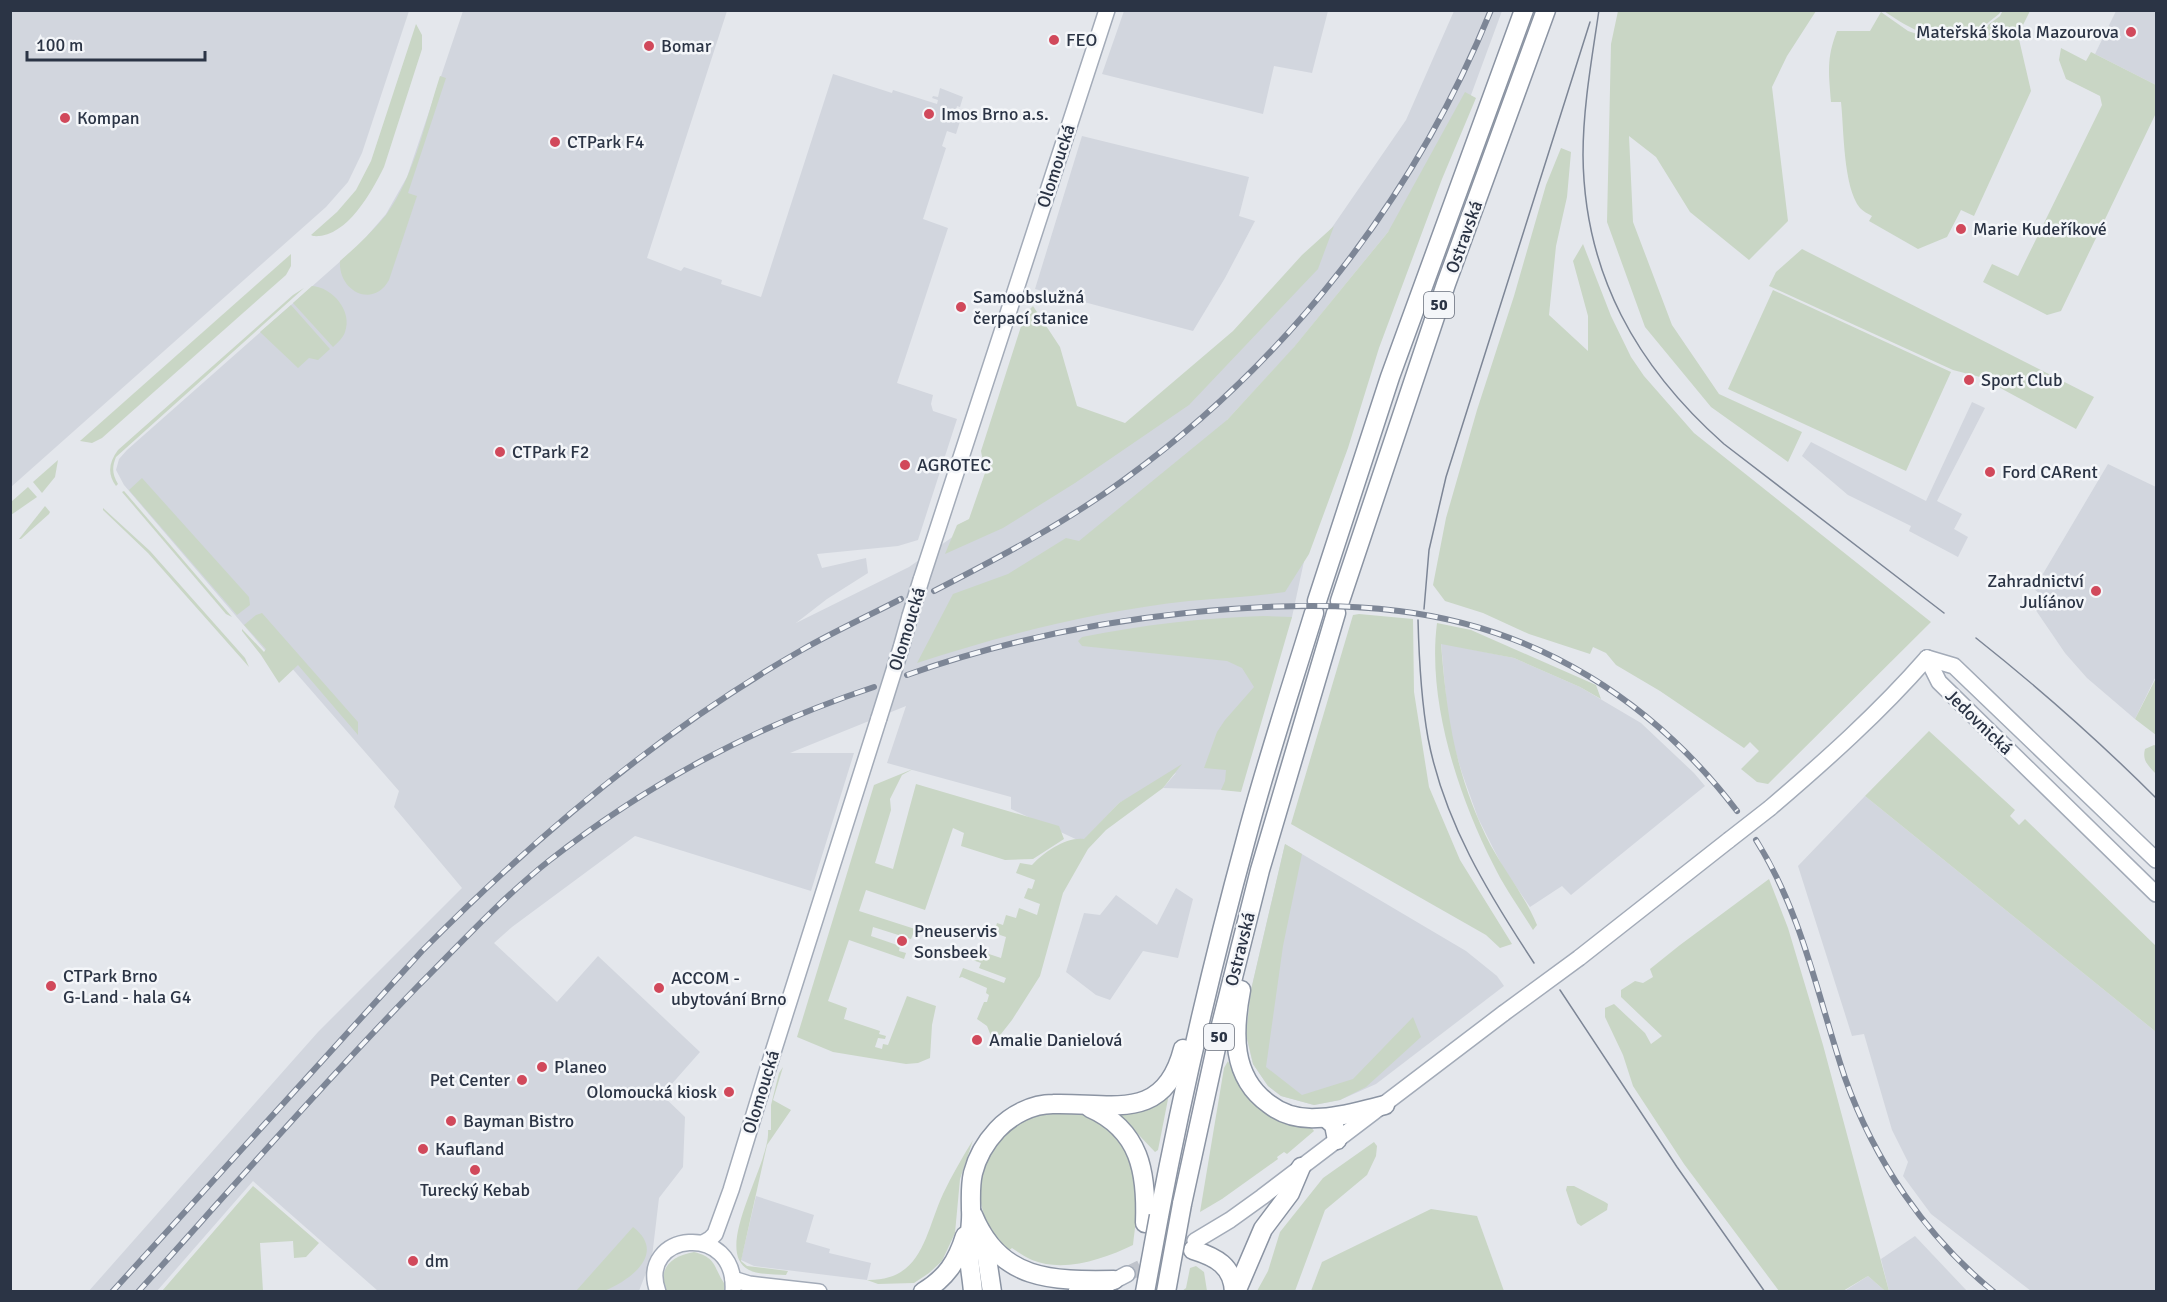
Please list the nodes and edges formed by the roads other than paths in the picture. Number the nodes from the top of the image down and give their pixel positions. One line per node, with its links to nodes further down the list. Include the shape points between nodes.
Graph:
1 (1107, 10): 14 (main road, Olomoucká, bridge, via 921,580)
2 (1524, 10): 8 (highway, Ostravská / 50, via 1390,377 1315,607 1246,838)
3 (1546, 10): 6 (highway, Ostravská / 50, via 1446,284 1338,607)
4 (1927, 658): 5 (main road, Jedovnická, via 1954,666); 7 (main road, Jedovnická, via 1938,682); 10 (main road, bridge, via 1885,705 1770,808)
5 (2157, 860)
6 (1260, 870): 11 (highway, 50, via 1251,946 1237,1014 1239,1064 1251,1089 1275,1108 1299,1117); 31 (highway, Ostravská / 50, bridge, via 1221,1025)
7 (2157, 894)
8 (1212, 972): 9 (highway, 50, via 1186,1034 1177,1068 1163,1089 1138,1104); 16 (highway, Ostravská / 50)
9 (1079, 1105): 15 (highway, 50, via 1036,1106 1000,1127 985,1144 975,1166); 16 (highway, 50, via 1110,1119 1129,1138 1142,1167)
10 (1385, 1105): 11 (highway, 50); 12 (main road)
11 (1326, 1118): 12 (highway, via 1334,1125)
12 (1337, 1140): 13 (main road)
13 (1301, 1167): 19 (main road); 32 (highway, via 1290,1193 1263,1229)
14 (731, 1190): 18 (main road, Olomoucká, via 715,1233); 20 (main road, via 721,1240)
15 (972, 1211): 17 (highway, 50); 25 (highway, 50, via 954,1264); 26 (highway, 50, via 969,1248)
16 (1152, 1219): 30 (highway, 50)
17 (984, 1238): 21 (highway, 50, via 1013,1264 1035,1275 1053,1279); 27 (highway)
18 (703, 1243): 20 (main road); 23 (main road, via 680,1243 662,1255 655,1271)
19 (1194, 1246): 32 (highway, via 1225,1267 1232,1276)
20 (723, 1255): 22 (main road, via 729,1263)
21 (1121, 1277): 28 (main road); 29 (main road)
22 (733, 1285): 24 (main road)
23 (658, 1292)
24 (819, 1292)
25 (923, 1292)
26 (973, 1292)
27 (992, 1292)
28 (1076, 1292)
29 (1093, 1292)
30 (1143, 1292)
31 (1166, 1292)
32 (1235, 1292)

